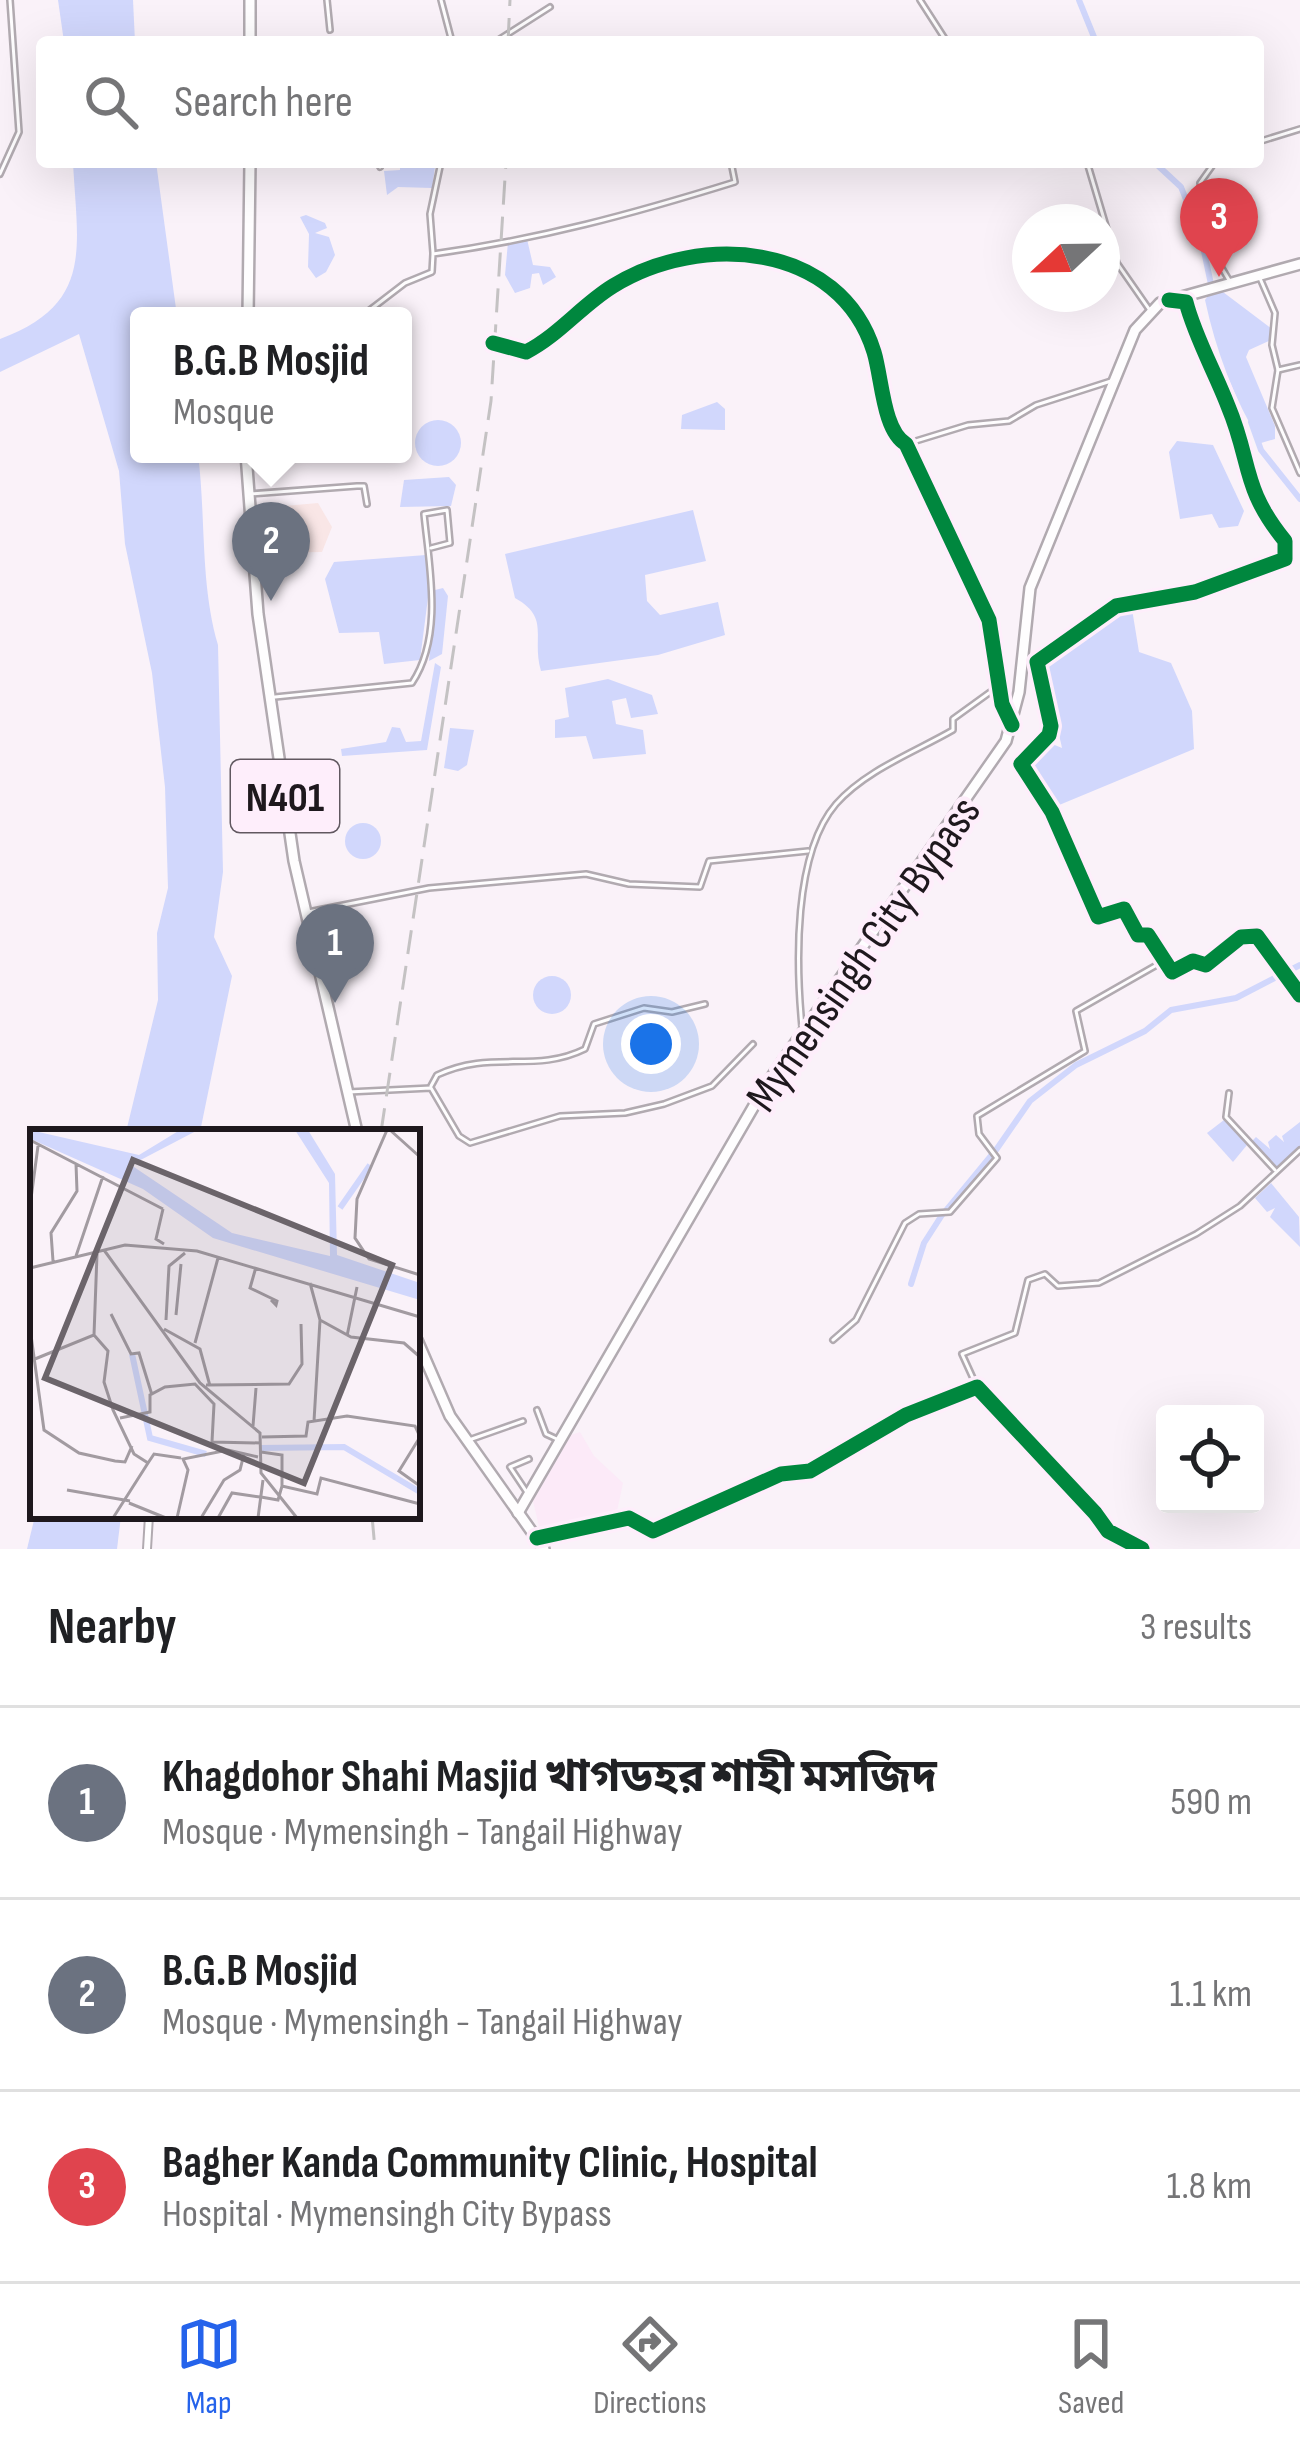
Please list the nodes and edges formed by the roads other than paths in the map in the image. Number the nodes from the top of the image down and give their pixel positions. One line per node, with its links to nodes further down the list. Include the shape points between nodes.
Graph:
1 (10, 0): 19 (street, via 19,132)
2 (250, 0): 8 (highway)
3 (327, 0): 7 (street)
4 (441, 0): 9 (street)
5 (920, 0): 11 (street)
6 (550, 7): 10 (street)
7 (330, 30)
8 (250, 36)
9 (450, 36)
10 (504, 36)
11 (943, 36)
12 (1300, 130): 13 (street)
13 (1264, 140)
14 (250, 168): 25 (highway)
15 (440, 168): 20 (street, via 430,214)
16 (732, 168): 20 (street, via 735,182 590,228)
17 (1089, 168): 27 (street, via 1117,263)
18 (1211, 168): 23 (street, via 1200,183 1210,248)
19 (0, 174)
20 (433, 254): 26 (street, via 432,272)
21 (1300, 265): 22 (highway)
22 (1259, 275): 23 (highway); 30 (street, via 1275,313)
23 (1231, 283): 24 (highway)
24 (1169, 300): 27 (highway); 43 (street, via 1186,302 1231,411 1249,487 1285,542 1285,559 1195,592 1116,606 1084,624 1037,662 1051,726 1021,764 1052,812 1096,914 1124,909)
25 (248, 307)
26 (374, 307)
27 (1150, 309): 31 (highway, Mymensingh City Bypass)
28 (493, 343): 32 (street, via 526,352 615,285 674,259 773,259 842,292 868,334 893,431)
29 (1300, 365): 30 (street)
30 (1278, 370): 34 (street, via 1272,408)
31 (1113, 381): 32 (street, via 1009,421); 40 (highway, Mymensingh City Bypass, via 1030,588)
32 (906, 444): 38 (street, via 989,620)
33 (246, 463): 35 (highway, N401)
34 (1300, 473)
35 (248, 494): 36 (street, via 357,485); 39 (highway, N401)
36 (367, 504)
37 (431, 548): 37 (street, via 424,514 446,510 450,543); 39 (street, via 433,590 412,683)
38 (1000, 686): 40 (street); 41 (street, via 953,718 953,730 838,801)
39 (273, 697): 42 (highway, N401)
40 (1012, 725): 46 (highway, Mymensingh City Bypass)
41 (808, 851): 42 (street, via 709,861 700,887 586,874 429,888); 46 (street)
42 (304, 913): 49 (highway, N401)
43 (1163, 962): 44 (street, via 1172,972 1193,961 1203,966 1241,937 1257,936); 54 (street, via 1076,1011 1085,1051 977,1116 979,1134 998,1158 950,1212 904,1223 856,1320)
44 (1300, 995)
45 (705, 1004): 48 (street, via 644,1008 595,1024 585,1049 574,1054 525,1064 490,1058 437,1075)
46 (802, 1035): 59 (highway, Mymensingh City Bypass)
47 (753, 1044): 48 (street, via 712,1086 664,1104 560,1116 470,1143)
48 (431, 1088): 49 (street)
49 (346, 1092): 51 (highway, N401)
50 (1229, 1093): 53 (street, via 1226,1117)
51 (356, 1129)
52 (1300, 1150): 53 (street)
53 (1276, 1171): 56 (street, via 1196,1234 1100,1282 1058,1286 1045,1274 1028,1280 1015,1333 962,1354)
54 (833, 1340)
55 (420, 1346): 60 (highway)
56 (977, 1387): 65 (street, via 906,1415 810,1471 781,1474 653,1531 629,1518); 68 (street, via 1101,1526)
57 (537, 1410): 59 (street, via 546,1434)
58 (523, 1421): 60 (street)
59 (560, 1440): 62 (highway, Mymensingh City Bypass)
60 (467, 1441): 63 (highway)
61 (529, 1459): 62 (street, via 510,1467)
62 (530, 1495): 63 (highway, Mymensingh City Bypass)
63 (518, 1513): 65 (highway)
64 (149, 1519): 66 (street)
65 (537, 1538): 67 (highway)
66 (147, 1549)
67 (544, 1549)
68 (1142, 1549)

